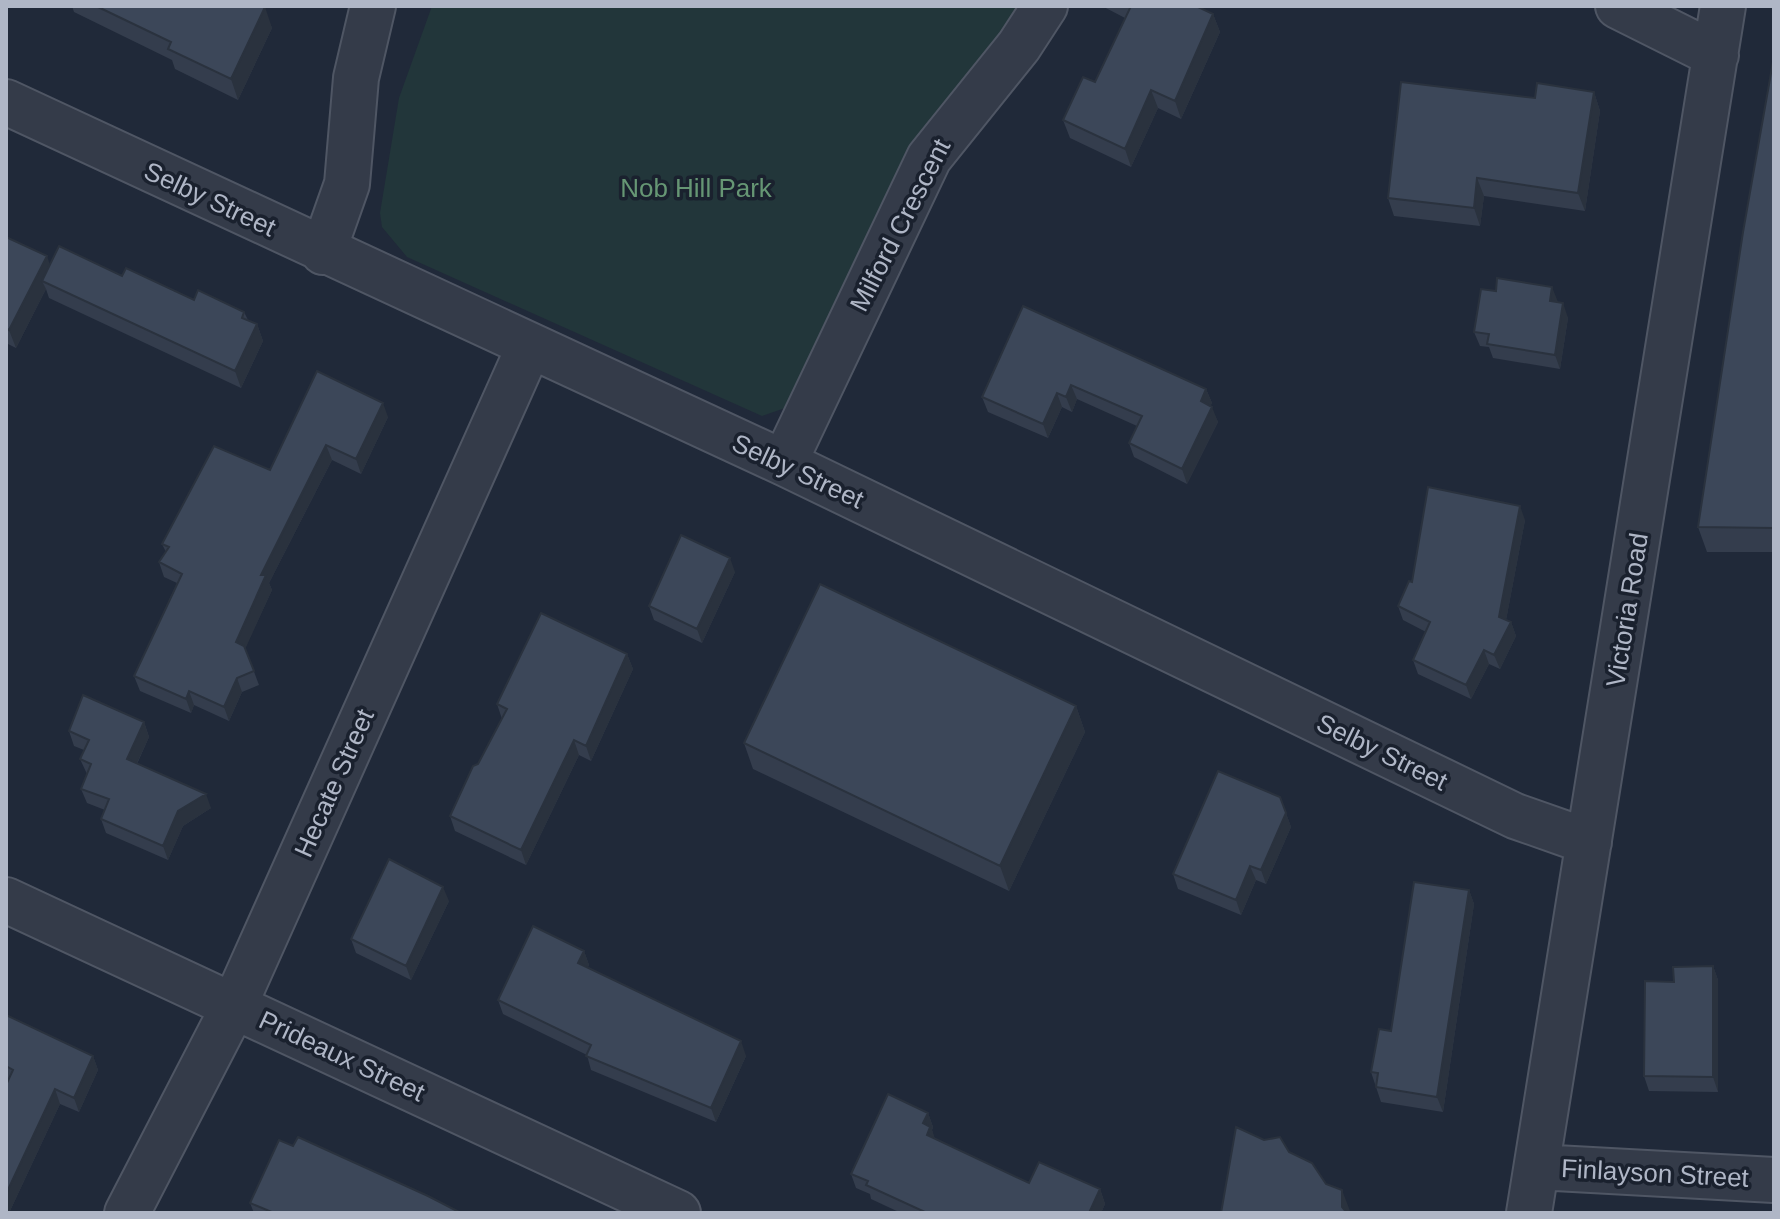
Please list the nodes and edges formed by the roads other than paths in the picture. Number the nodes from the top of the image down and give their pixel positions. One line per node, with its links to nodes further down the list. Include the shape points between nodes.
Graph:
1 (373, 6): 7 (street, via 356,78 347,184)
2 (1045, 6): 9 (street, Milford Crescent, via 929,158)
3 (1618, 6): 5 (street)
4 (1723, 6): 5 (street, Victoria Road)
5 (1716, 55): 10 (street, Victoria Road)
6 (6, 102): 7 (street, Selby Street)
7 (323, 252): 8 (street, Selby Street)
8 (529, 347): 9 (street, Selby Street); 12 (street, Hecate Street)
9 (784, 463): 10 (street, Selby Street, via 1515,816)
10 (1589, 842): 13 (street, Victoria Road)
11 (6, 900): 12 (street, Prideaux Street)
12 (234, 1006): 15 (street, Hecate Street); 16 (street, Prideaux Street)
13 (1537, 1167): 14 (street, Finlayson Street); 17 (street, Victoria Road)
14 (1774, 1180)
15 (127, 1213)
16 (678, 1213)
17 (1529, 1213)

